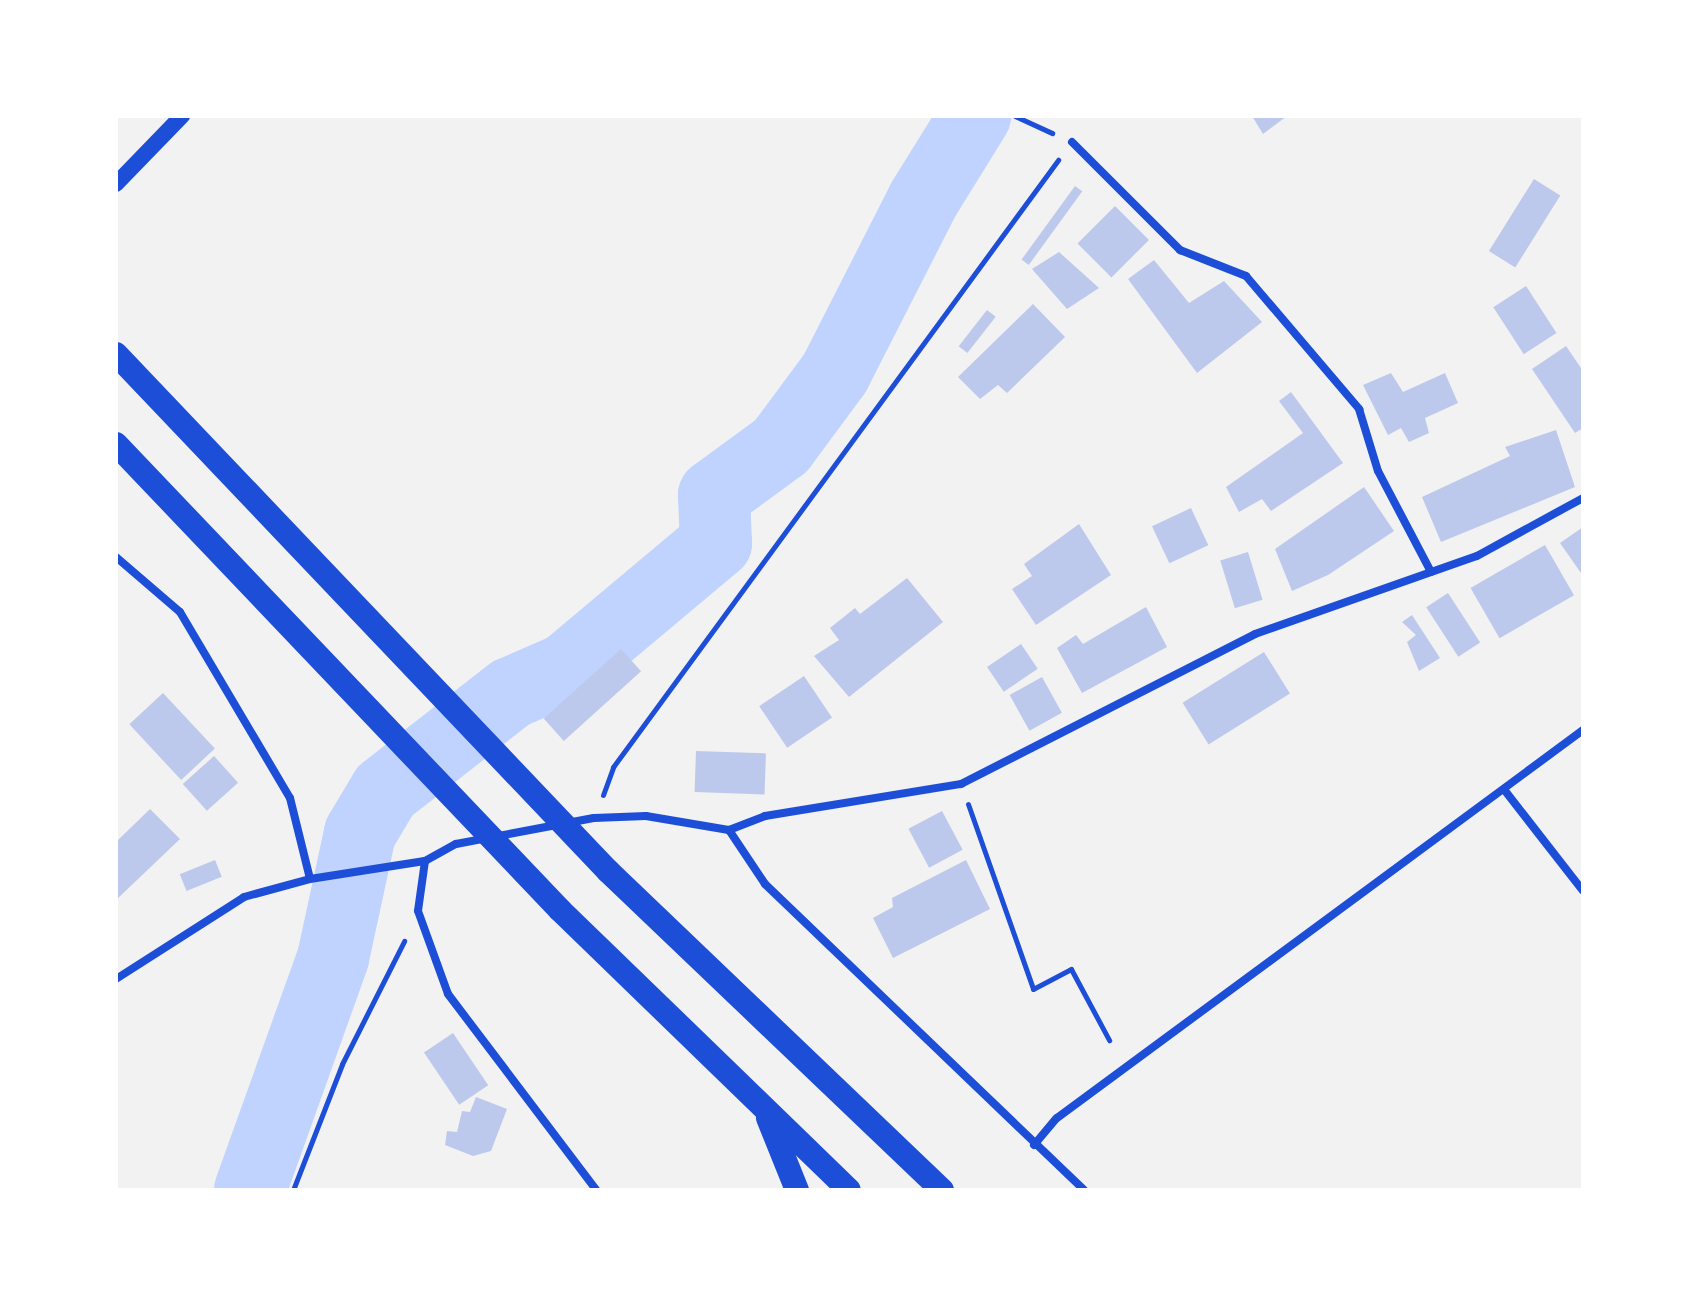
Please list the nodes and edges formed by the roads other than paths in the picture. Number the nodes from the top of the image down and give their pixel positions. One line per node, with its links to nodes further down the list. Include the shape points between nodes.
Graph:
1 (182, 116): 3 (main road)
2 (1072, 142): 8 (street, via 1180,250 1246,276 1349,396 1359,409 1378,471)
3 (116, 184)
4 (116, 354): 21 (highway, via 608,871)
5 (116, 444): 16 (highway, via 560,910)
6 (1583, 498): 8 (street, via 1477,556)
7 (116, 557): 13 (street, via 180,612 290,798)
8 (1431, 572): 11 (street, via 1255,634 961,784 765,816)
9 (1583, 730): 10 (street)
10 (1506, 792): 14 (street); 17 (street, via 1057,1118)
11 (729, 830): 12 (street, via 646,816 594,818 456,844); 17 (street, via 765,884)
12 (425, 861): 13 (street); 18 (street, via 418,911 448,994)
13 (310, 879): 15 (street, via 244,897)
14 (1583, 891)
15 (116, 979)
16 (765, 1110): 19 (highway); 20 (highway)
17 (1034, 1145): 22 (street)
18 (596, 1190)
19 (797, 1190)
20 (849, 1190)
21 (942, 1190)
22 (1084, 1190)

